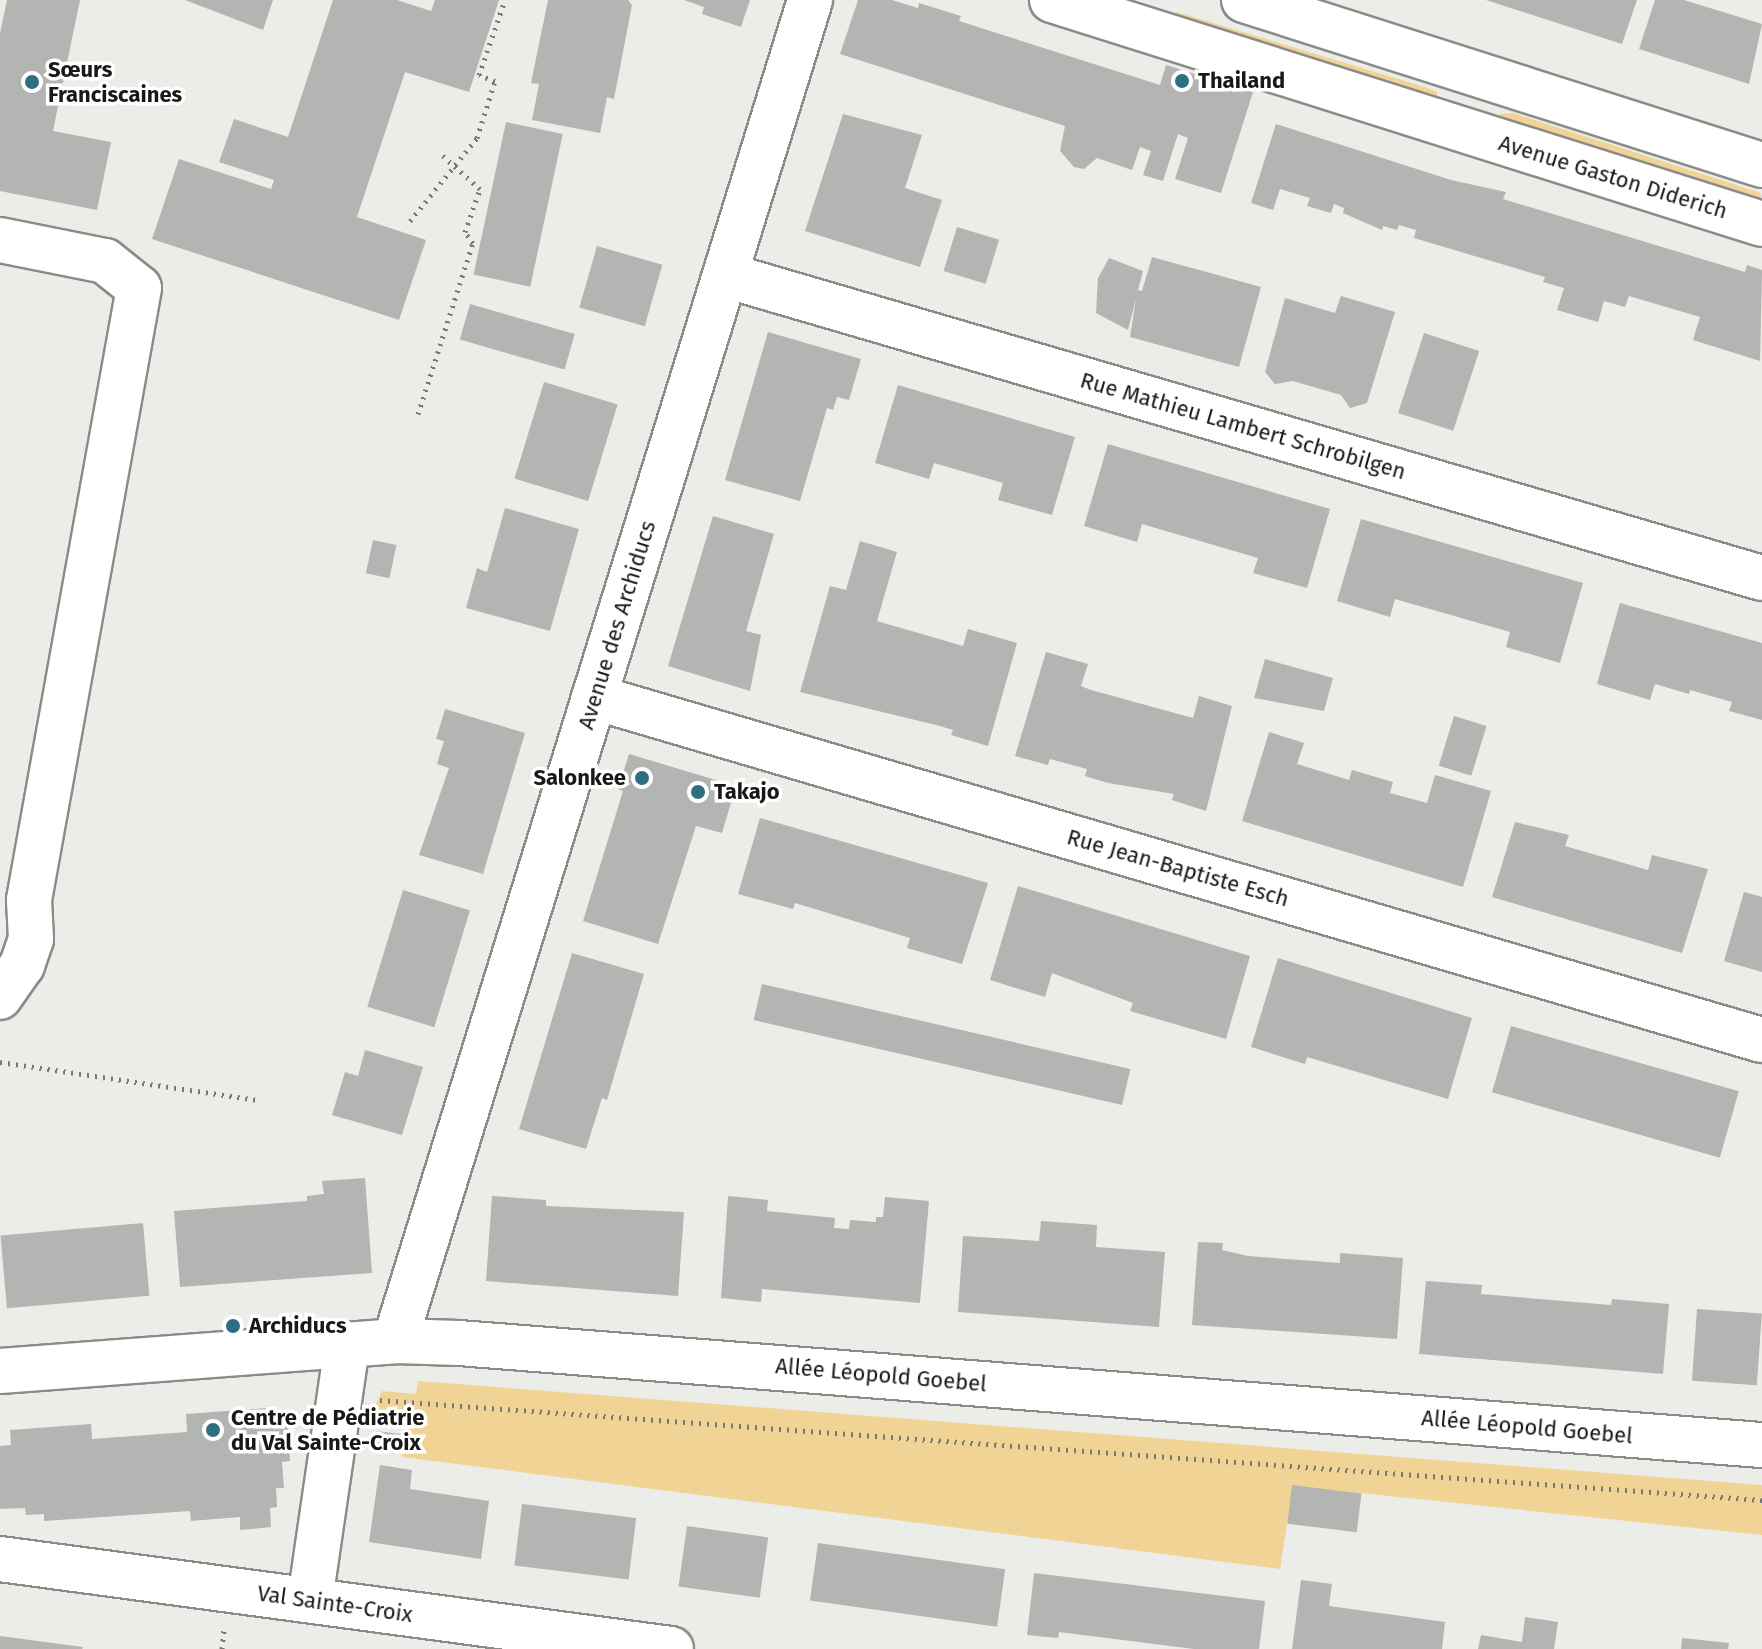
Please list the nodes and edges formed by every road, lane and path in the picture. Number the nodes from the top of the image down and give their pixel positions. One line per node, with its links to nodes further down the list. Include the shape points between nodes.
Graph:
1 (505, 0): 10 (path, via 479,75 495,81 482,124)
2 (810, 0): 14 (street, Avenue des Archiducs)
3 (1052, 0): 5 (street, Avenue Gaston Diderich)
4 (1244, 0): 6 (street)
5 (1148, 15): 7 (street, Avenue Gaston Diderich)
6 (1480, 75): 7 (street); 9 (street)
7 (1464, 130): 12 (street, Avenue Gaston Diderich)
8 (443, 156): 10 (path)
9 (1762, 165)
10 (454, 166): 11 (path); 15 (path, via 480,189 465,232 473,243)
11 (410, 221)
12 (1762, 224)
13 (0, 240): 18 (street, via 105,261 139,288 29,900 31,939 22,965)
14 (725, 275): 16 (street, Rue Mathieu Lambert Schrobilgen); 17 (street, Avenue des Archiducs)
15 (418, 414)
16 (1762, 578)
17 (594, 697): 19 (street, Rue Jean-Baptiste Esch); 22 (street, Avenue des Archiducs)
18 (0, 997)
19 (1762, 1040)
20 (0, 1062): 21 (path)
21 (256, 1100)
22 (395, 1341): 23 (street, Allée Léopold Goebel); 26 (street, Allée Léopold Goebel)
23 (347, 1345): 24 (street, Allée Léopold Goebel); 29 (street)
24 (0, 1371)
25 (375, 1402): 27 (path, via 403,1398)
26 (1762, 1445)
27 (1762, 1500)
28 (0, 1559): 29 (street, Val Sainte-Croix)
29 (310, 1600): 32 (street, Val Sainte-Croix)
30 (224, 1629): 31 (path)
31 (222, 1649)
32 (671, 1649)

